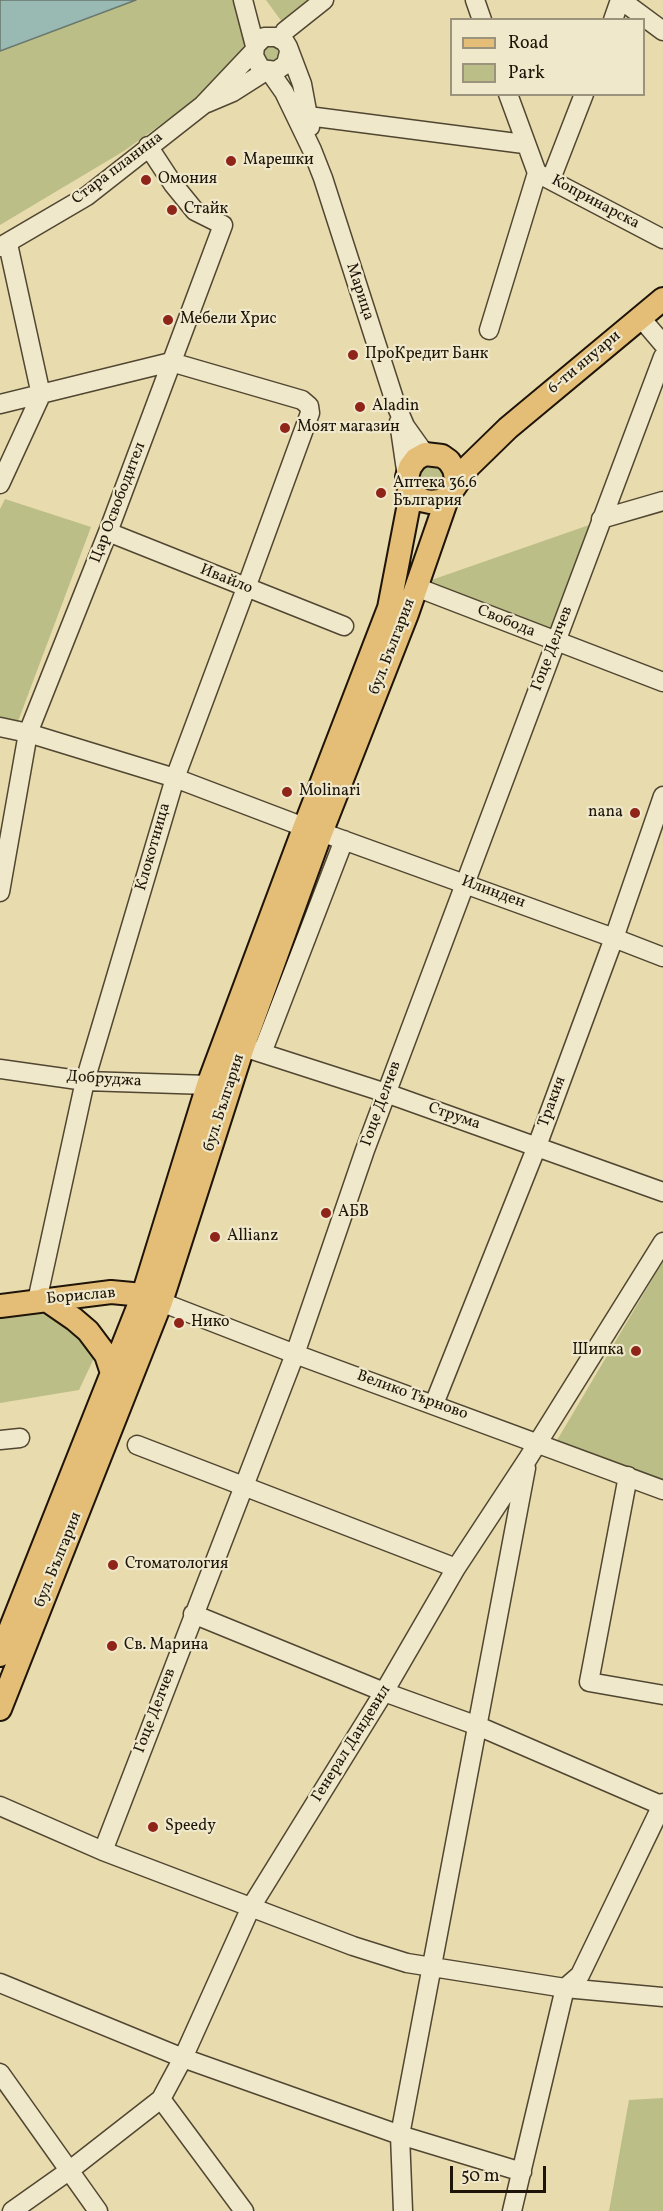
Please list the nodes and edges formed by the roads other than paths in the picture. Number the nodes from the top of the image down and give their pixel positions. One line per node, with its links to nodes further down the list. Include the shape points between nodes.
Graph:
1 (244, 0): 10 (street)
2 (324, 0): 10 (street)
3 (475, 0): 5 (street)
4 (621, 0): 6 (street); 8 (street)
5 (481, 18)
6 (614, 18)
7 (645, 18): 9 (street)
8 (645, 18)
9 (663, 32)
10 (270, 45): 11 (street, via 258,66); 11 (street, via 286,64 276,72); 14 (street); 15 (street, via 302,84)
11 (268, 72): 14 (street); 18 (street, via 284,92)
12 (508, 96): 16 (street, Копринарска)
13 (583, 96): 19 (street)
14 (203, 105): 17 (street, Стара планина)
15 (308, 116): 16 (street); 18 (street)
16 (525, 144): 19 (street, Копринарска)
17 (148, 146): 21 (street, Стара планина, via 87,196); 27 (street, Цар Освободител, via 195,211 223,225)
18 (312, 150): 30 (street, Марица)
19 (544, 176): 20 (street, Копринарска); 24 (street)
20 (663, 239)
21 (4, 245): 28 (street)
22 (663, 299): 23 (main road, 6-ти януари)
23 (640, 317): 25 (street); 31 (main road, 6-ти януари)
24 (489, 330)
25 (663, 344)
26 (663, 357): 37 (street, Гоце Делчев)
27 (171, 362): 28 (street); 38 (street, Цар Освободител); 40 (street, Клокотница, via 302,400 309,406 310,413)
28 (41, 394): 29 (street); 34 (street)
29 (0, 404)
30 (396, 405): 32 (street, via 405,426); 33 (street)
31 (508, 428): 32 (main road, via 458,453); 35 (main road, бул. България, via 469,466)
32 (434, 455): 33 (main road, via 416,459 410,467); 35 (main road, via 449,461 454,469 456,478)
33 (408, 482): 35 (main road, via 421,500 440,501); 49 (main road, бул. България, via 408,509 389,608)
34 (0, 484)
35 (451, 492): 39 (main road, бул. България)
36 (663, 501): 37 (street)
37 (602, 519): 42 (street, Гоце Делчев)
38 (108, 532): 40 (street, Ивайло); 45 (street, Цар Освободител)
39 (416, 587): 42 (street, Свобода); 49 (main road, бул. България)
40 (246, 588): 41 (street, Ивайло); 46 (street, Клокотница)
41 (345, 626)
42 (556, 642): 43 (street, Свобода); 51 (street, Гоце Делчев)
43 (663, 682)
44 (0, 727): 45 (street, Илинден)
45 (28, 733): 46 (street, Илинден); 52 (street, Цар Освободител)
46 (175, 778): 49 (street, Илинден); 57 (street, Клокотница)
47 (663, 796): 48 (street, Тракия)
48 (658, 824): 53 (street, Тракия)
49 (313, 830): 50 (street, Илинден); 55 (main road, бул. България); 58 (main road, бул. България)
50 (344, 840): 51 (street, Илинден); 55 (street)
51 (465, 883): 53 (street, Илинден); 59 (street, Гоце Делчев)
52 (0, 892)
53 (614, 938): 54 (street, Илинден); 60 (street, Тракия)
54 (663, 957)
55 (253, 1050): 59 (street, Струма); 63 (main road, бул. България)
56 (0, 1069): 57 (street, Добруджа)
57 (86, 1081): 58 (street, Добруджа); 64 (street, Клокотница)
58 (208, 1085): 63 (main road, бул. България)
59 (386, 1093): 60 (street, Струма); 66 (street, Гоце Делчев)
60 (537, 1146): 61 (street, Струма); 68 (street, Тракия)
61 (663, 1192)
62 (663, 1242): 71 (street, Генерал Дандевил)
63 (152, 1299): 64 (main road, Борислав, via 111,1292); 66 (street, Велико Търново); 67 (main road, бул. България); 84 (main road, бул. България)
64 (41, 1300): 65 (main road, Борислав); 67 (main road, via 88,1331 106,1355)
65 (0, 1306)
66 (295, 1354): 68 (street, Велико Търново); 75 (street, Гоце Делчев)
67 (112, 1373): 81 (main road, бул. България)
68 (434, 1404): 71 (street, Велико Търново)
69 (20, 1438): 70 (street)
70 (0, 1440)
71 (538, 1443): 73 (street, Генерал Дандевил); 74 (street, Велико Търново)
72 (136, 1445): 75 (street)
73 (527, 1460): 77 (street, Генерал Дандевил); 78 (street)
74 (628, 1476): 76 (street, Велико Търново); 83 (street, via 589,1682)
75 (243, 1485): 79 (street); 80 (street, Гоце Делчев)
76 (663, 1490)
77 (486, 1522): 78 (street, via 500,1520 508,1524); 79 (street, Генерал Дандевил)
78 (513, 1538): 85 (street)
79 (456, 1568): 82 (street, Генерал Дандевил)
80 (193, 1614): 82 (street); 88 (street, Гоце Делчев)
81 (0, 1655)
82 (384, 1692): 85 (street); 89 (street, Генерал Дандевил)
83 (663, 1695)
84 (0, 1709)
85 (478, 1726): 86 (street); 90 (street)
86 (662, 1805): 92 (street, via 580,1975)
87 (0, 1806): 88 (street)
88 (103, 1851): 89 (street)
89 (251, 1907): 90 (street, via 353,1946 407,1963); 94 (street, Генерал Дандевил)
90 (433, 1966): 92 (street); 97 (street)
91 (0, 1983): 94 (street)
92 (565, 1988): 93 (street); 99 (street)
93 (663, 1997)
94 (183, 2058): 96 (street, Генерал Дандевил); 97 (street)
95 (0, 2073): 98 (street)
96 (161, 2099): 98 (street, Генерал Дандевил); 102 (street)
97 (400, 2135): 99 (street); 103 (street)
98 (70, 2170): 100 (street, Генерал Дандевил); 101 (street)
99 (522, 2172): 104 (street)
100 (12, 2211)
101 (98, 2211)
102 (244, 2211)
103 (404, 2211)
104 (512, 2211)

